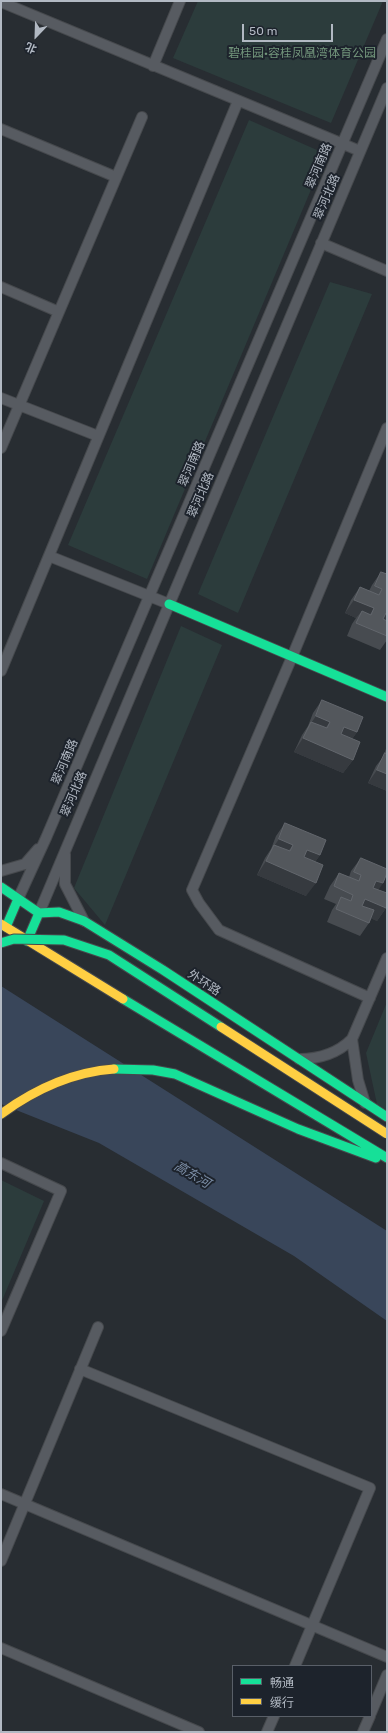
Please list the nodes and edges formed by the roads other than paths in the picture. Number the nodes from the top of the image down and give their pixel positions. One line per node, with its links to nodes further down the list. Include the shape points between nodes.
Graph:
1 (180, 1): 4 (street)
2 (1, 2): 4 (street)
3 (387, 39): 9 (street, 翠河南路)
4 (153, 66): 6 (street)
5 (387, 88): 10 (street, 翠河北路)
6 (238, 101): 9 (street); 19 (street)
7 (142, 117): 11 (street)
8 (1, 129): 11 (street)
9 (342, 144): 10 (street); 22 (street, 翠河南路)
10 (360, 151): 12 (street, 翠河北路)
11 (116, 177): 15 (street)
12 (322, 243): 13 (street); 23 (street, 翠河北路)
13 (387, 271)
14 (1, 287): 15 (street)
15 (59, 312): 17 (street)
16 (1, 398): 17 (street)
17 (19, 406): 19 (street); 20 (street)
18 (387, 428): 24 (street)
19 (98, 436): 21 (street)
20 (1, 448)
21 (49, 556): 22 (street); 25 (street)
22 (149, 597): 23 (street); 27 (street, 翠河南路)
23 (169, 604): 24 (street); 28 (street, 翠河北路)
24 (292, 657): 26 (street); 38 (street, via 192,890 219,930)
25 (1, 671)
26 (387, 697)
27 (46, 838): 29 (street, via 25,864); 31 (street, 翠河南路)
28 (65, 848): 32 (street, 翠河北路); 33 (street, via 65,884)
29 (1, 872)
30 (1, 887): 31 (street)
31 (18, 899): 32 (street); 34 (street)
32 (39, 913): 33 (street, 外环路, via 59,912); 35 (street)
33 (84, 921): 40 (street, 外环路)
34 (3, 925): 35 (street)
35 (27, 942): 45 (street)
36 (1, 943): 44 (street, bridge, via 14,939 64,940 110,955)
37 (387, 958): 38 (street)
38 (370, 998): 39 (street)
39 (352, 1039): 40 (street, via 342,1048 311,1059); 41 (street, via 358,1080)
40 (299, 1059): 41 (street, 外环路)
41 (365, 1103): 43 (street, 外环路)
42 (1, 1114): 46 (street, via 25,1097 58,1081 98,1071 144,1068 174,1074 209,1087 331,1143)
43 (387, 1117)
44 (387, 1134)
45 (387, 1158)
46 (387, 1162)
47 (1, 1163): 49 (street, via 61,1191)
48 (98, 1327): 50 (street)
49 (1, 1331)
50 (80, 1369): 52 (street); 54 (street, via 370,1488)
51 (1, 1494): 52 (street)
52 (24, 1504): 53 (street); 54 (street)
53 (1, 1561)
54 (312, 1626): 56 (street); 57 (street)
55 (1, 1648): 62 (street)
56 (387, 1657)
57 (295, 1665)
58 (387, 1675): 59 (street)
59 (372, 1711)
60 (274, 1717): 63 (street)
61 (370, 1717): 64 (street)
62 (199, 1732)
63 (267, 1732)
64 (363, 1732)

